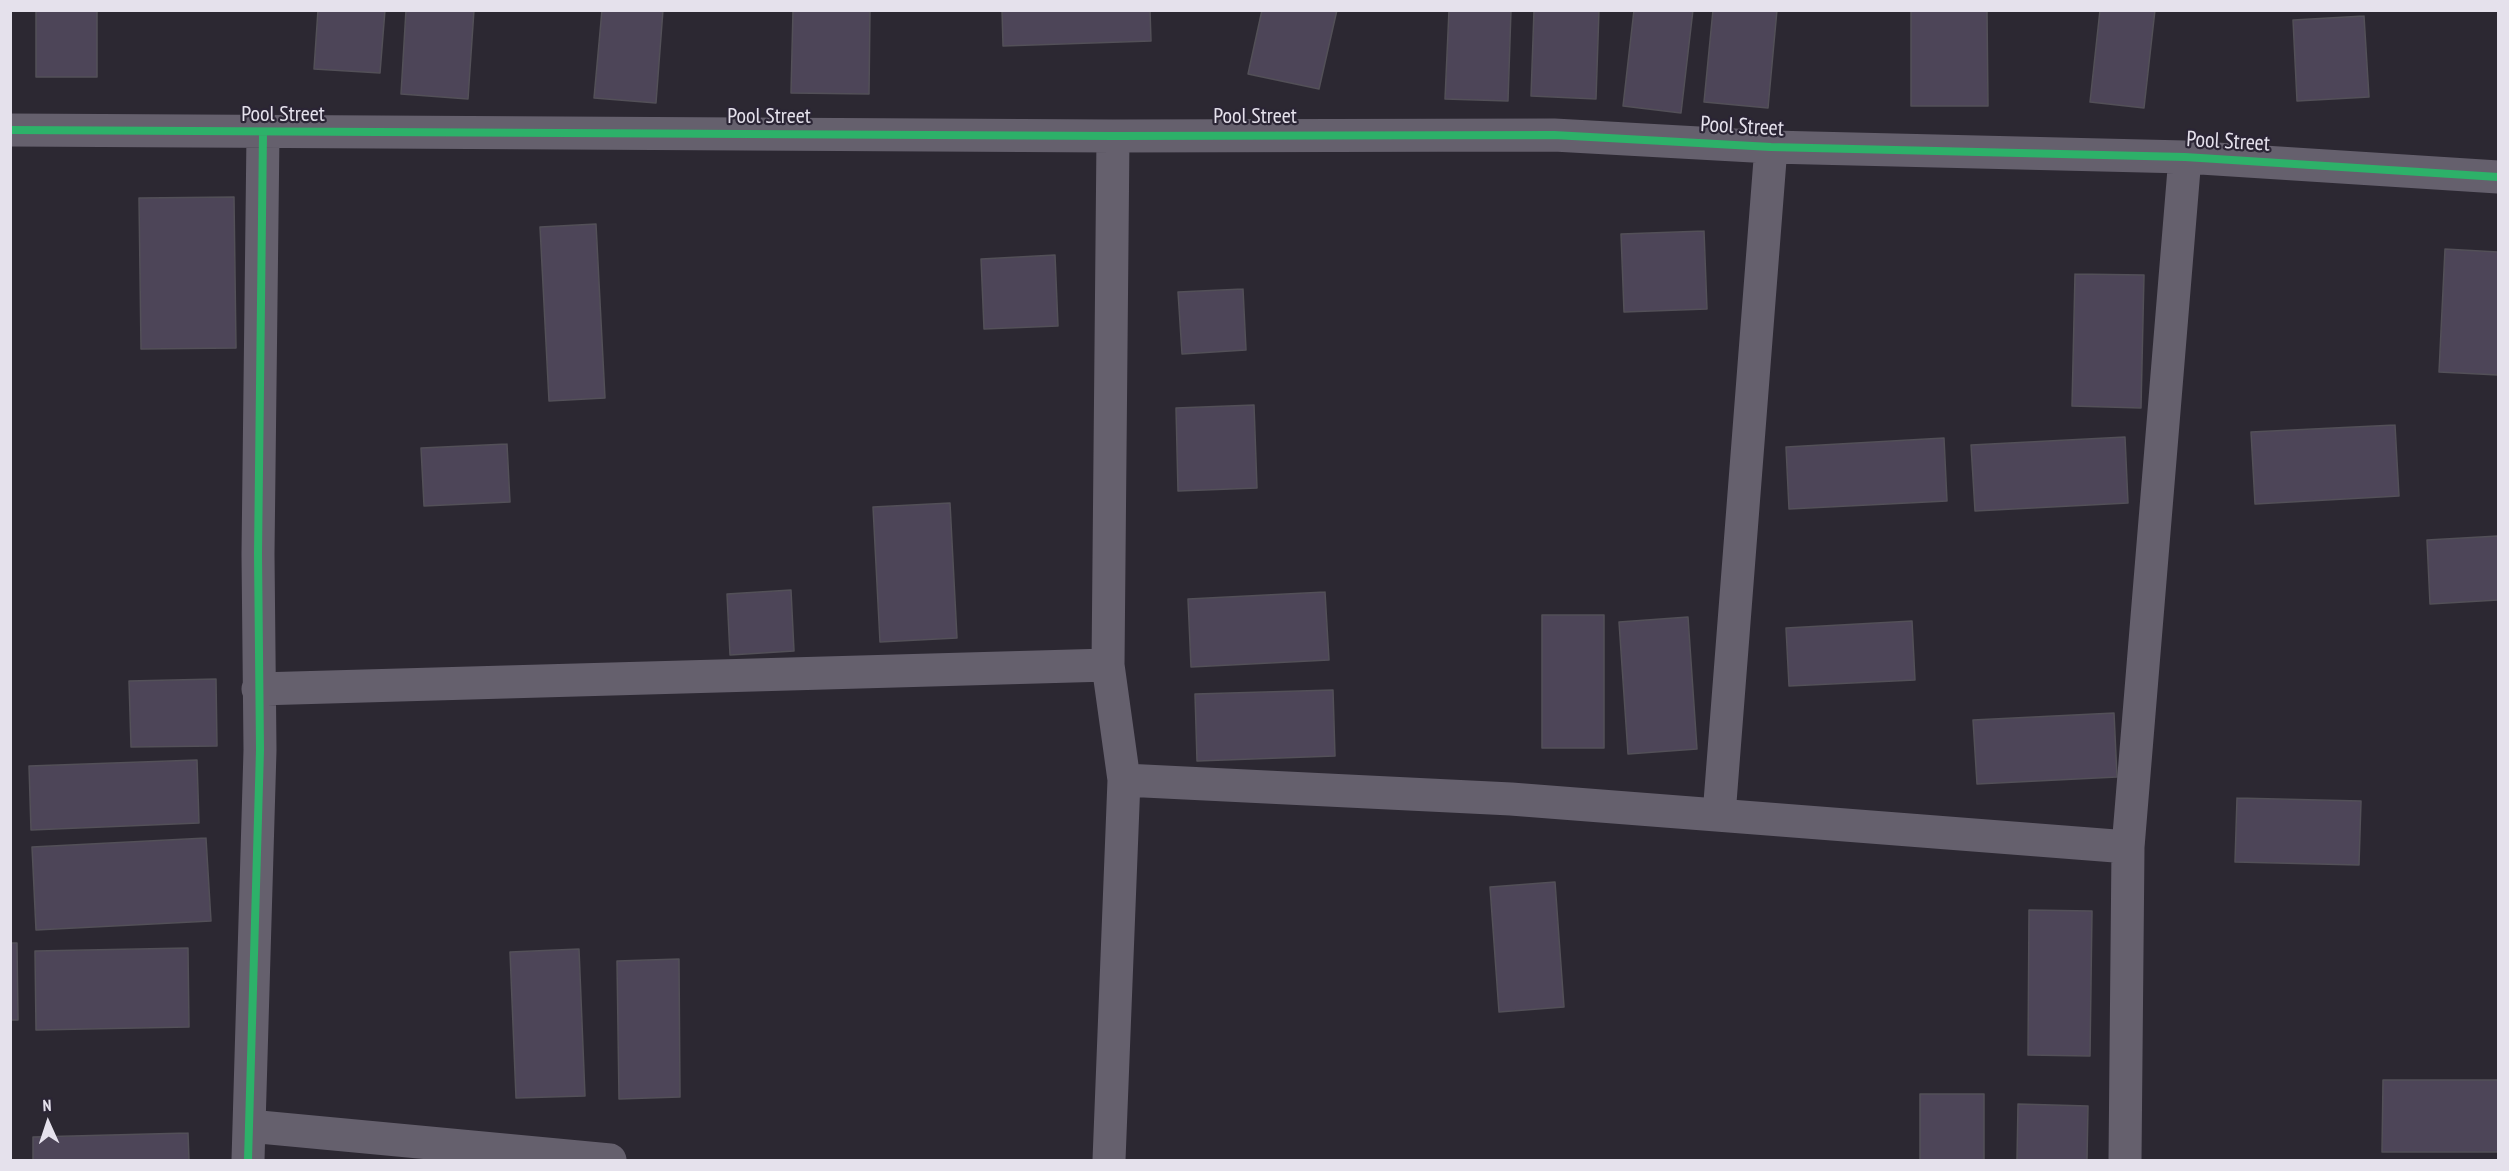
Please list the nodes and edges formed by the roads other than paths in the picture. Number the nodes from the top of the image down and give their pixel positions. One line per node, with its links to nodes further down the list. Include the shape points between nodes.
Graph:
1 (10, 130): 2 (street, Pool Street)
2 (262, 133): 3 (street, Pool Street); 8 (street)
3 (1113, 136): 4 (street, Pool Street, via 1554,135); 7 (street)
4 (1771, 147): 5 (street, Pool Street); 10 (street)
5 (2186, 157): 6 (street, Pool Street); 11 (street)
6 (2499, 177)
7 (1108, 665): 8 (street); 9 (street)
8 (258, 689): 12 (street, via 260,750)
9 (1124, 780): 10 (street, via 1511,799); 15 (street)
10 (1719, 815): 11 (street)
11 (2128, 848): 16 (street)
12 (249, 1126): 13 (street); 14 (street)
13 (248, 1161)
14 (610, 1161)
15 (1109, 1161)
16 (2125, 1161)

